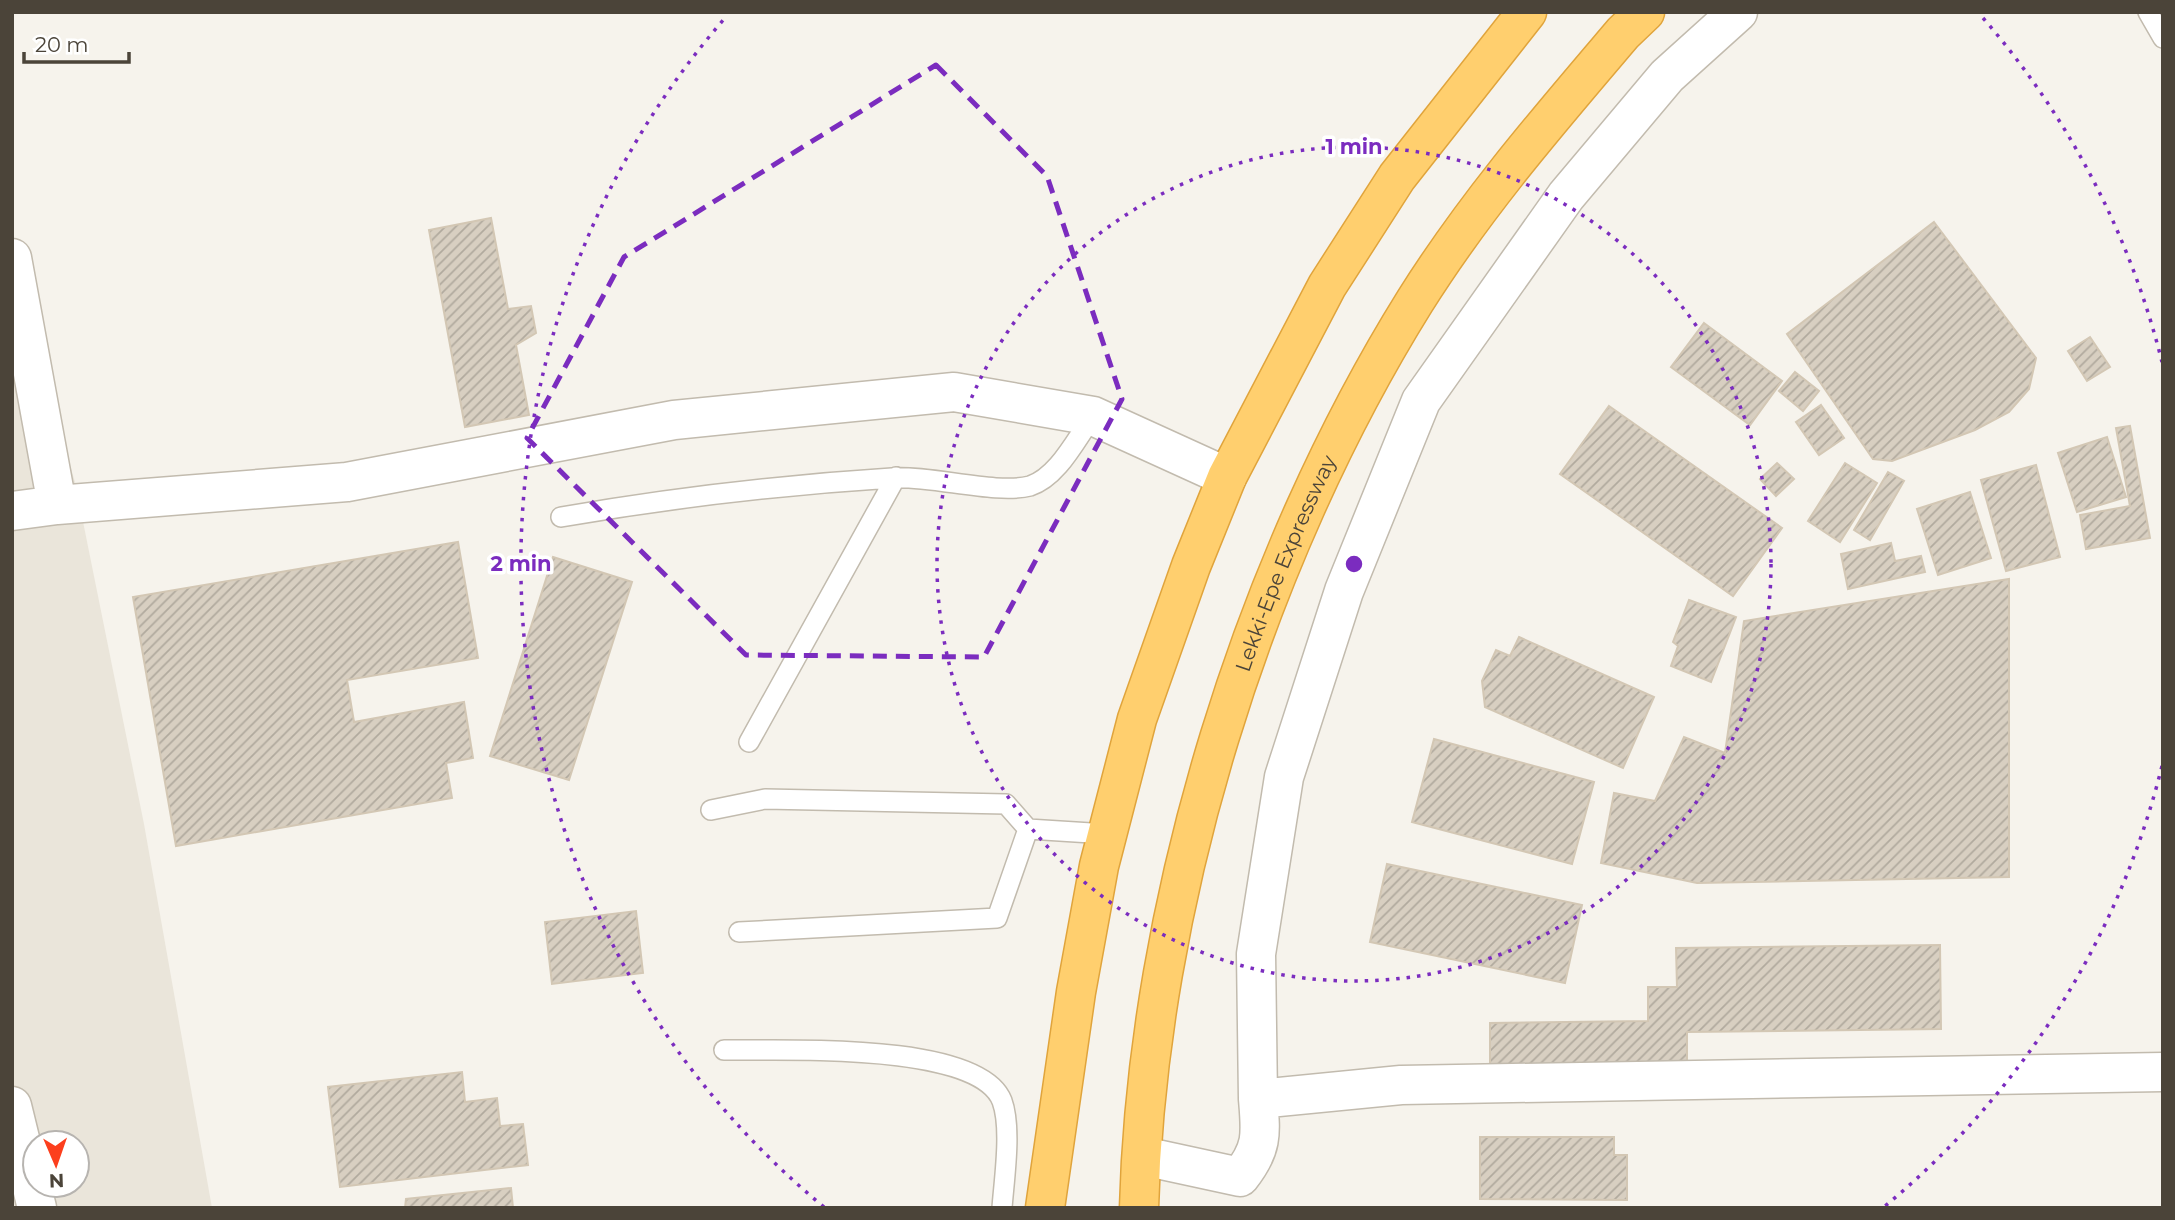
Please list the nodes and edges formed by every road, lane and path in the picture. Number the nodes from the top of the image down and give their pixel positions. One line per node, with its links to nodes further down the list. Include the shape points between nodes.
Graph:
1 (1527, 12): 9 (highway, via 1397,177 1327,286)
2 (1645, 12): 22 (highway, Lekki-Epe Expressway, via 1500,177 1416,299 1348,415 1278,573 1231,704 1186,856 1155,1026)
3 (1738, 12): 20 (street, via 1667,76 1566,196 1421,401 1344,591 1284,777 1256,954)
4 (2148, 12): 5 (lane)
5 (2163, 38)
6 (12, 258): 10 (street)
7 (1093, 416): 8 (lane, via 1050,475 1029,486); 9 (street); 10 (street, via 954,392 674,420 347,482)
8 (896, 477): 12 (lane, via 674,497); 13 (lane)
9 (1227, 477): 16 (highway, via 1137,719)
10 (57, 505): 11 (street)
11 (12, 511)
12 (561, 517)
13 (749, 742)
14 (711, 810): 15 (lane, via 765,799 1006,804)
15 (1027, 829): 16 (lane); 17 (lane, via 997,918)
16 (1107, 834): 25 (highway, via 1076,992)
17 (739, 932)
18 (724, 1050): 24 (lane, via 887,1052 956,1067 993,1086 1006,1118)
19 (2163, 1072): 20 (street, via 1401,1084)
20 (1258, 1099): 22 (street, via 1261,1136 1255,1158 1240,1177)
21 (12, 1105): 23 (street)
22 (1143, 1156): 26 (highway, Lekki-Epe Expressway)
23 (37, 1208)
24 (1002, 1208)
25 (1045, 1208)
26 (1139, 1208)

